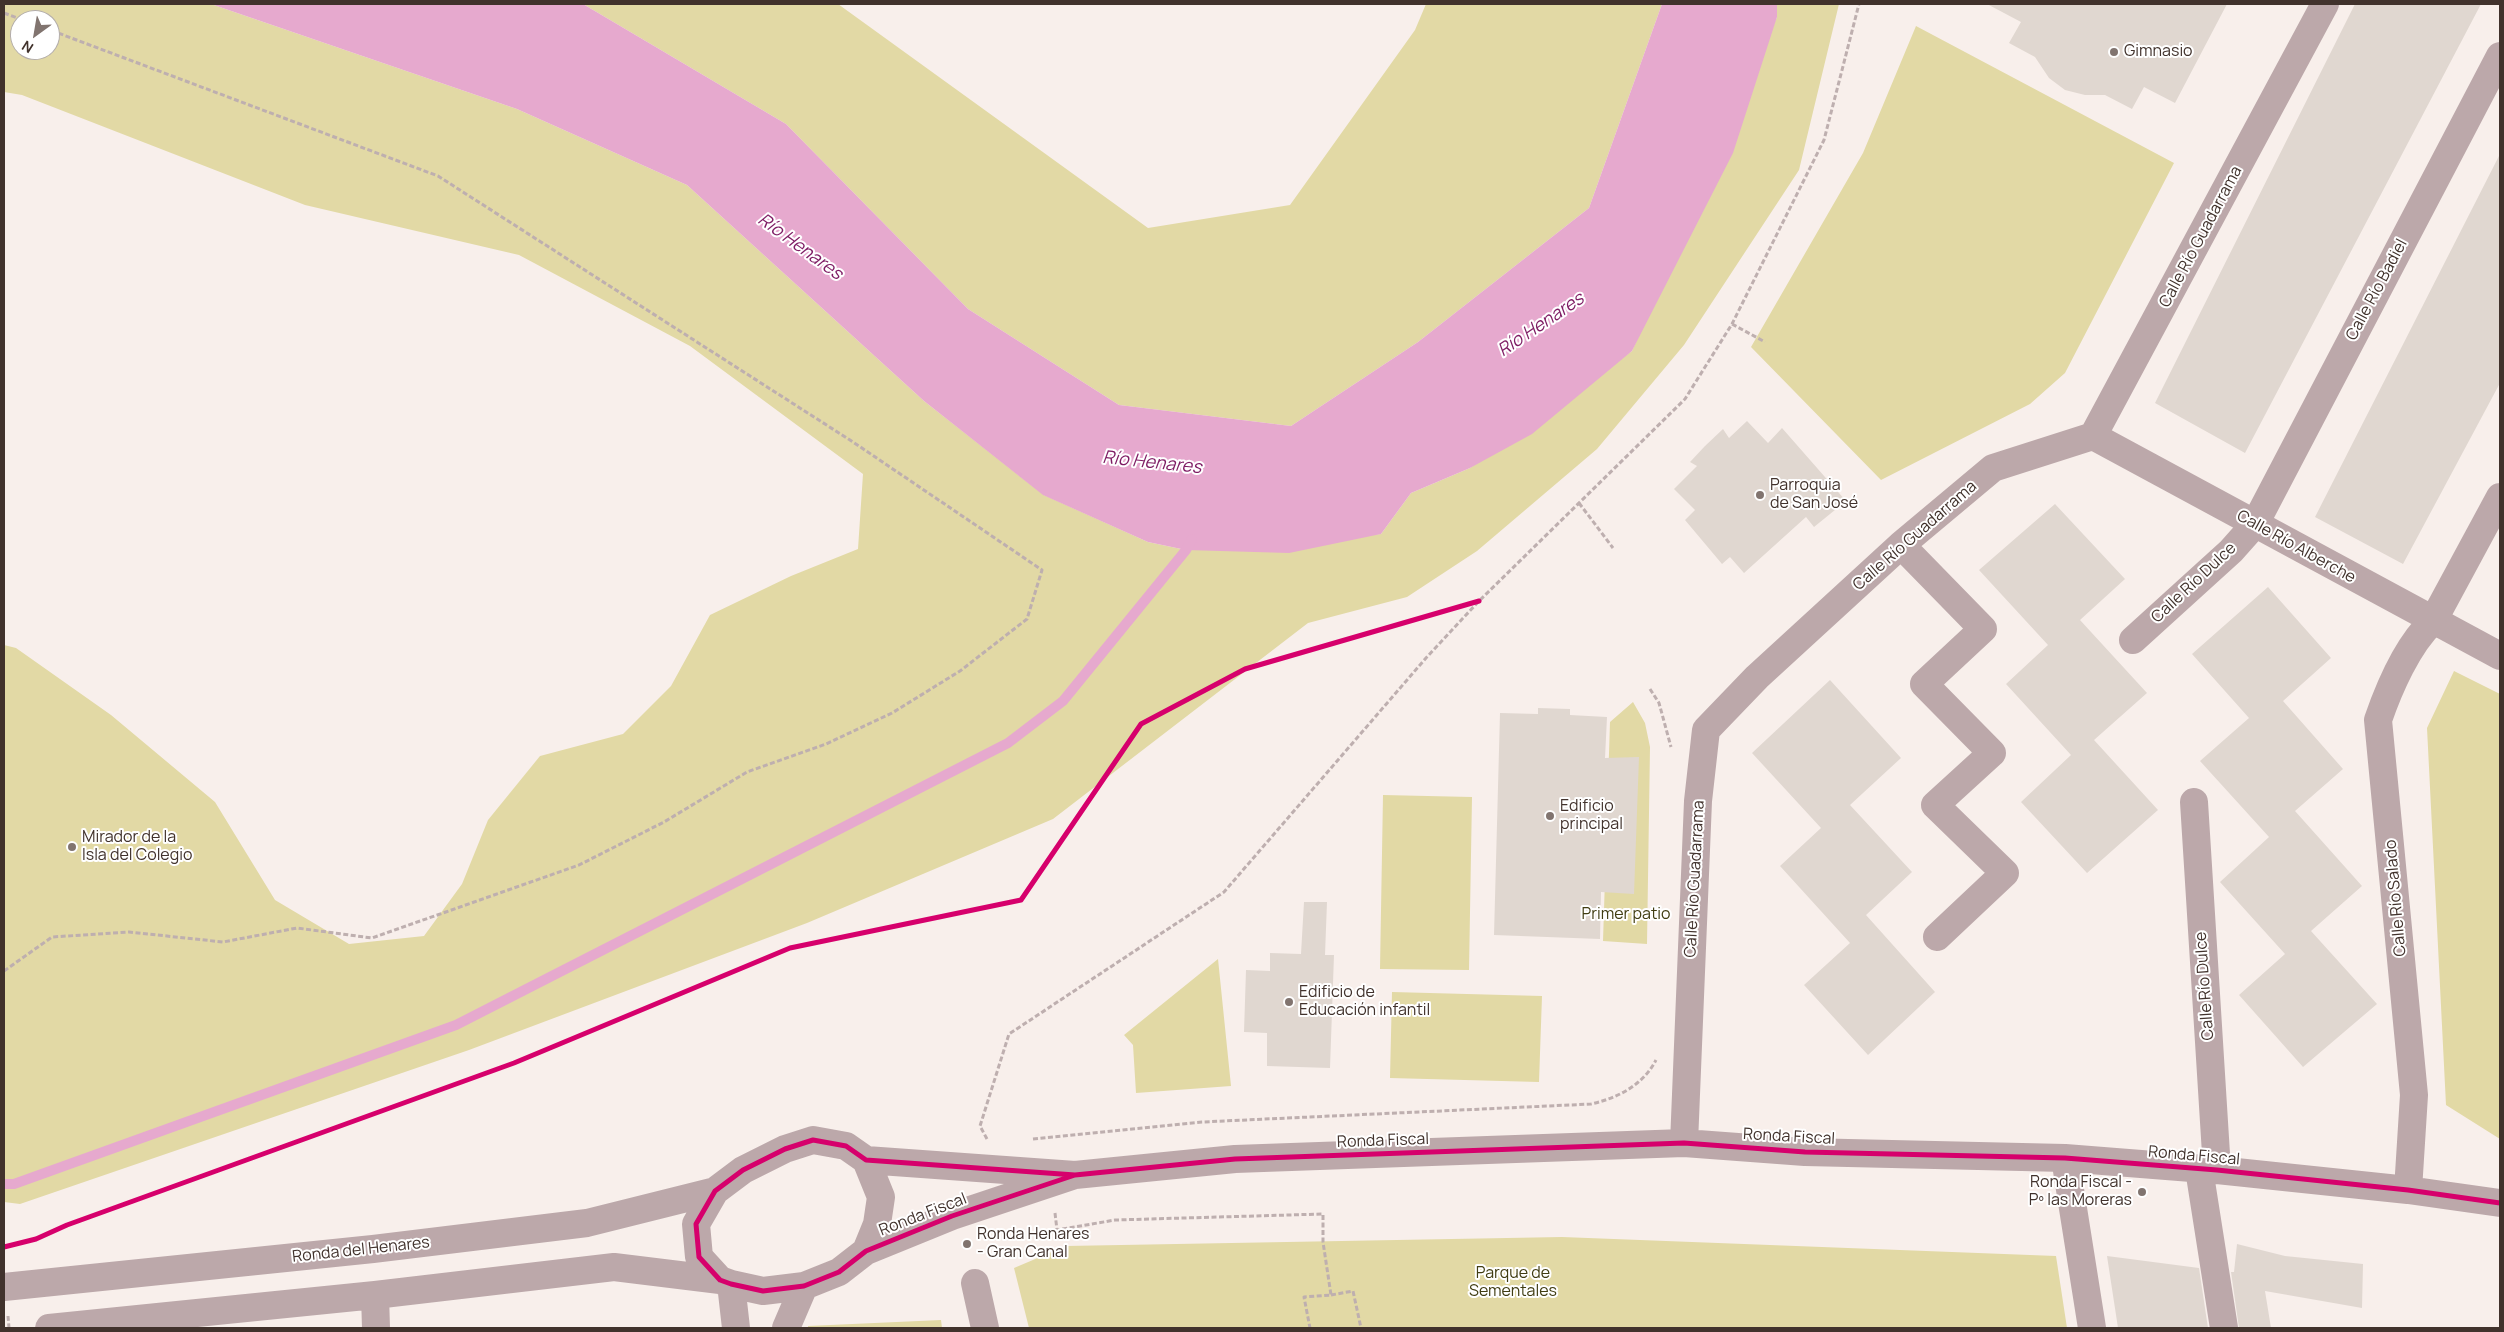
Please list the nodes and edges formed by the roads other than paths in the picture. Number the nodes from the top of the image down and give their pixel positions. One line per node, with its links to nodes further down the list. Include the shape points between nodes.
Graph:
1 (2325, 4): 3 (street, Calle Río Guadarrama)
2 (2500, 56): 5 (street, Calle Río Badiel)
3 (2093, 436): 5 (street, Calle Río Alberche); 6 (street, Calle Río Guadarrama, via 1993,468)
4 (2500, 497): 7 (street, Calle Río Salado)
5 (2255, 524): 7 (street, Calle Río Alberche); 8 (street, Calle Río Dulce, via 2231,551)
6 (1901, 546): 11 (street, via 1983,629 1924,684 1992,753 1935,805 2005,873); 12 (street, Calle Río Guadarrama, via 1757,677 1706,730 1698,801)
7 (2432, 621): 9 (street, Calle Río Alberche); 17 (street, Calle Río Salado, via 2422,631 2388,692 2378,720 2414,1095)
8 (2133, 640)
9 (2500, 656)
10 (2194, 802): 15 (street, Calle Río Dulce)
11 (1936, 937)
12 (1684, 1143): 13 (street, Ronda Fiscal, via 1805,1152); 16 (street, Ronda Fiscal, via 1235,1159)
13 (2065, 1158): 15 (street, Ronda Fiscal); 31 (street)
14 (866, 1160): 16 (street, Ronda Fiscal); 18 (street, via 846,1146 813,1140 785,1149 743,1170); 20 (street, via 880,1197 878,1224)
15 (2208, 1169): 17 (street, Ronda Fiscal); 32 (street, Calle Río Dulce)
16 (1058, 1177): 20 (street, Ronda Fiscal)
17 (2408, 1190): 19 (street, Ronda Fiscal)
18 (715, 1191): 21 (street, via 696,1224 699,1257); 24 (street, Ronda del Henares, via 600,1221 373,1249)
19 (2500, 1203)
20 (866, 1251): 23 (street, via 839,1272)
21 (726, 1282): 23 (street, via 763,1291); 25 (street, via 614,1267); 28 (street)
22 (975, 1283): 30 (street)
23 (804, 1286): 29 (street)
24 (4, 1287)
25 (375, 1295): 26 (street); 27 (street)
26 (49, 1328)
27 (376, 1328)
28 (736, 1328)
29 (786, 1328)
30 (985, 1328)
31 (2092, 1328)
32 (2224, 1328)

